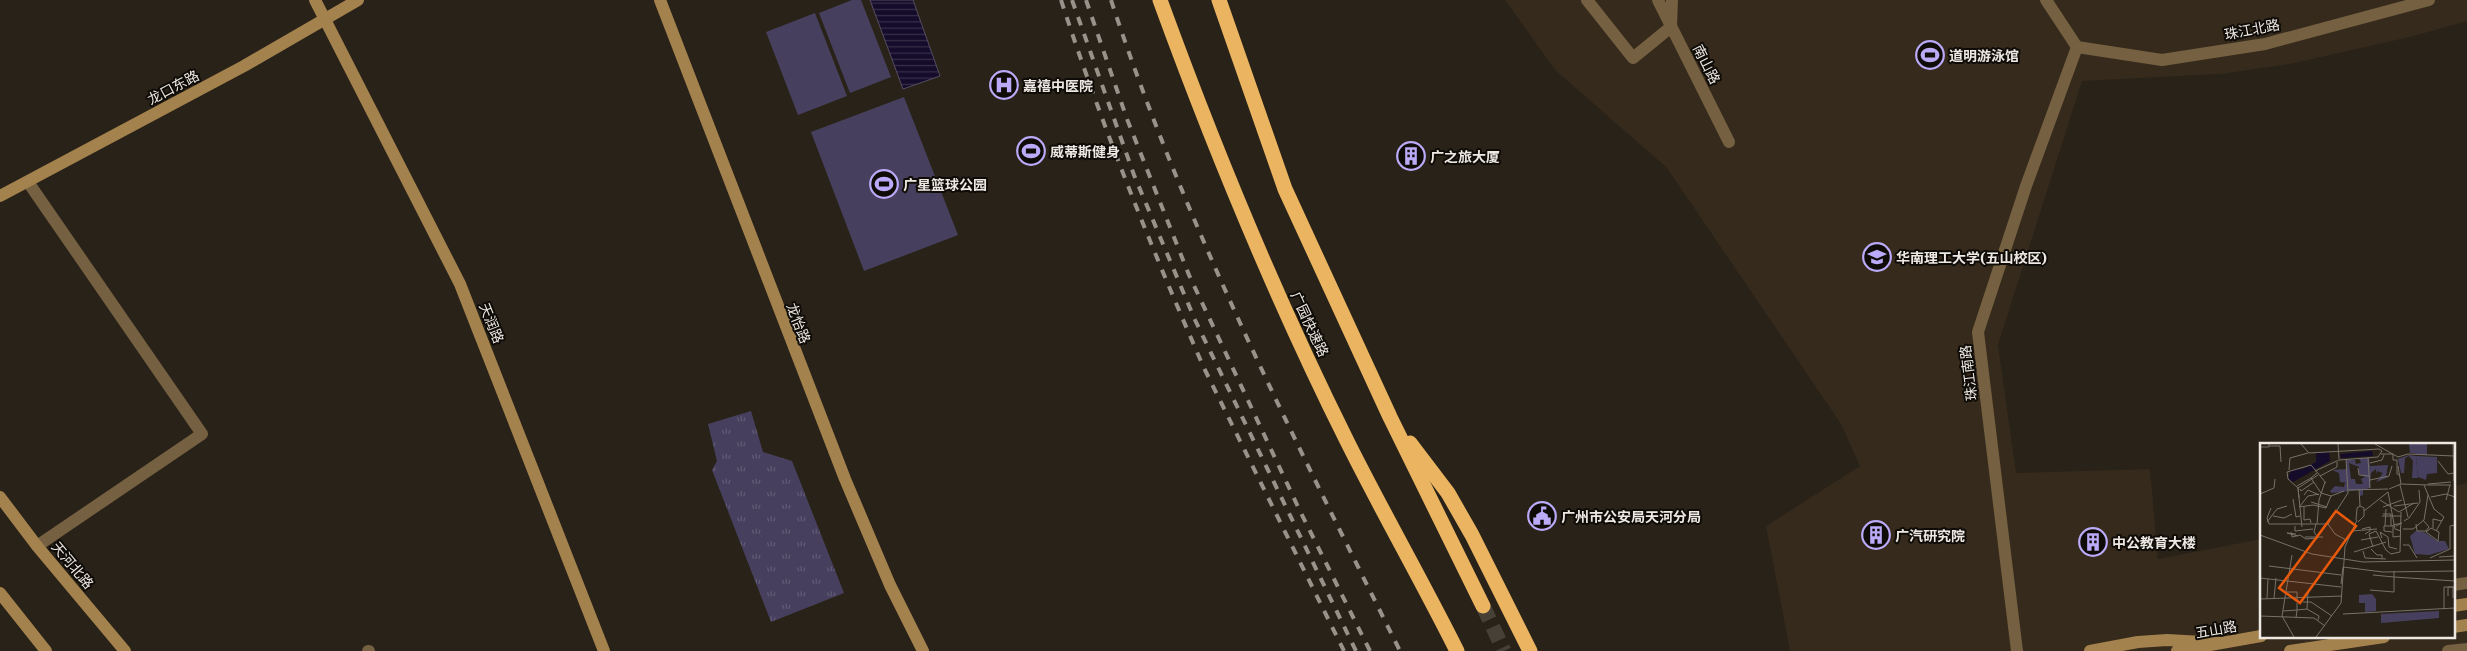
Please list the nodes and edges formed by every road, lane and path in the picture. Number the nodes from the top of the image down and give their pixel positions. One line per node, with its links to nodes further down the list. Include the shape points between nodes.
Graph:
1 (305, 0): 12 (street, 天润路)
2 (315, 0): 12 (street, 天润路)
3 (358, 0): 12 (street, 龙口东路)
4 (660, 0): 37 (street, 龙怡路, via 845,478)
5 (1160, 0): 32 (highway, 广园快速路, via 1218,155 1289,317 1348,442)
6 (1219, 0): 18 (highway, via 1285,189)
7 (1587, 0): 13 (street, via 1633,58)
8 (1658, 0): 13 (street, 南山路)
9 (1672, 0): 13 (street)
10 (2046, 0): 14 (street)
11 (2429, 0): 14 (street, 珠江北路, via 2266,44 2162,60)
12 (324, 19): 16 (street, 龙口东路, via 244,66); 36 (street, 天润路, via 460,284)
13 (1671, 27): 15 (street, 南山路)
14 (2077, 47): 39 (street, 珠江南路, via 2026,186 1978,332)
15 (1730, 142)
16 (28, 182): 17 (street, 龙口东路); 20 (street, via 202,434)
17 (0, 196)
18 (1390, 417): 25 (highway); 38 (highway, via 1448,493)
19 (0, 497): 20 (street, 天河北路)
20 (37, 546): 35 (street, 天河北路)
21 (2467, 583): 22 (street)
22 (2454, 585)
23 (0, 593): 34 (street)
24 (2467, 604): 26 (street)
25 (1482, 606)
26 (2454, 606)
27 (2467, 625): 28 (street)
28 (2454, 627)
29 (2260, 636): 31 (street, 五山路)
30 (2377, 638): 42 (street)
31 (2220, 642): 40 (street, via 2138,642); 41 (street, 五山路)
32 (1456, 647)
33 (2467, 649): 43 (street)
34 (46, 651)
35 (125, 651)
36 (604, 651)
37 (922, 651)
38 (1530, 651)
39 (2017, 651)
40 (2090, 651)
41 (2177, 651)
42 (2290, 651)
43 (2448, 651)

